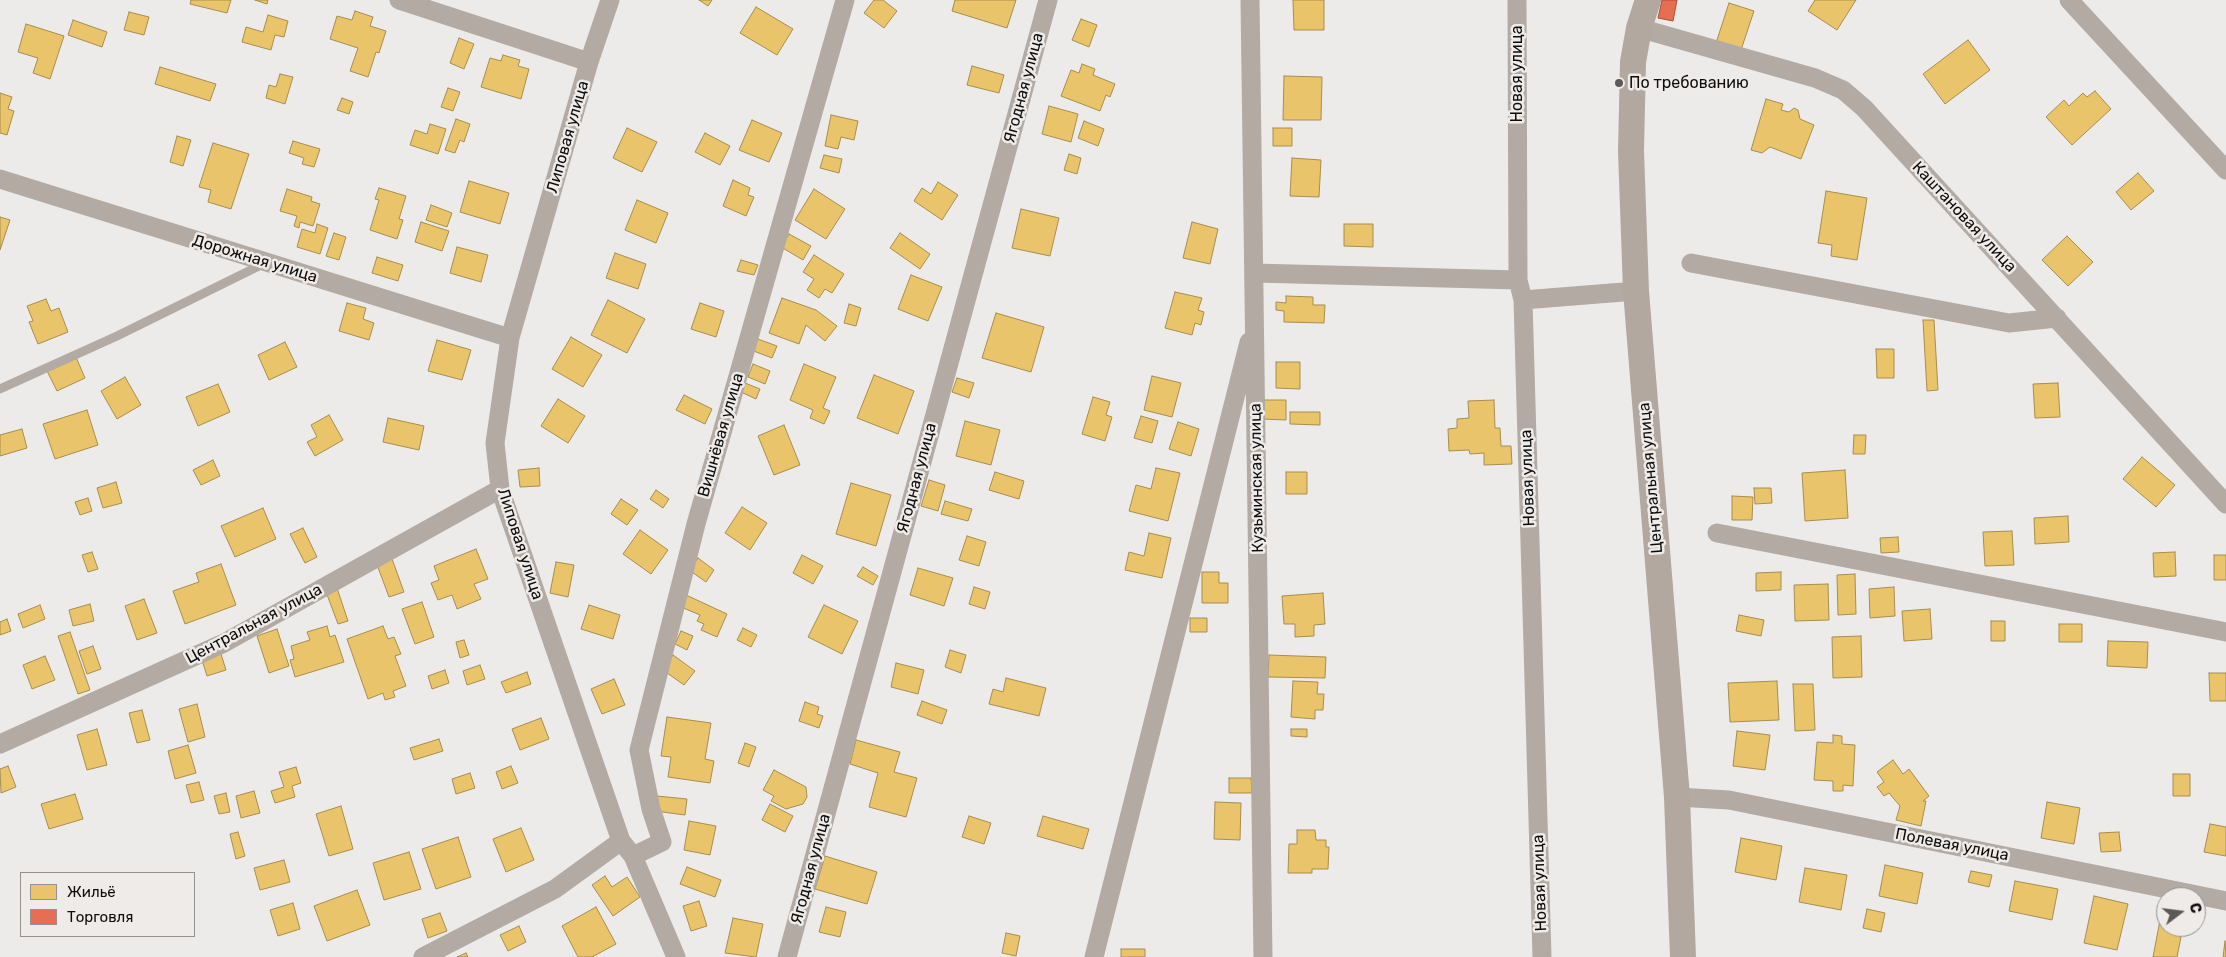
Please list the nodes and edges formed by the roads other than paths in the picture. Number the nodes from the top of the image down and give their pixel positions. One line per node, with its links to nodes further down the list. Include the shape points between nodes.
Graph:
1 (399, 0): 10 (street)
2 (610, 0): 10 (street, Липовая улица)
3 (845, 0): 30 (street, Вишнёвая улица, via 696,524 639,750 651,809 662,842)
4 (1048, 0): 34 (street, Ягодная улица)
5 (1250, 0): 15 (street, Кузьминская улица)
6 (1517, 0): 16 (street, Новая улица)
7 (1648, 0): 9 (street, Центральная улица)
8 (2069, 0): 11 (street)
9 (1639, 28): 17 (street, Центральная улица, via 1633,62 1630,152); 20 (street, Каштановая улица, via 1815,78 1843,90 1864,108)
10 (589, 62): 21 (street, Липовая улица)
11 (2226, 170)
12 (0, 179): 13 (street, Дорожная улица)
13 (266, 263): 21 (street, Дорожная улица); 22 (lane)
14 (1691, 263): 20 (street, via 2010,322)
15 (1255, 273): 16 (street); 19 (street, Кузьминская улица)
16 (1518, 280): 18 (street, Новая улица)
17 (1636, 292): 18 (street); 28 (street, Центральная улица)
18 (1523, 300): 37 (street, Новая улица)
19 (1255, 316): 35 (street); 36 (street, Кузьминская улица)
20 (2057, 318): 24 (street, Каштановая улица)
21 (510, 338): 23 (street, Липовая улица, via 495,443)
22 (0, 389)
23 (500, 489): 27 (street, Центральная улица, via 224,643); 29 (street, Липовая улица)
24 (2226, 504)
25 (1717, 533): 26 (street)
26 (2226, 632)
27 (0, 744)
28 (1677, 798): 31 (street, Полевая улица, via 1729,800); 38 (street, Центральная улица)
29 (621, 841): 30 (street, Липовая улица); 32 (street, via 555,889)
30 (633, 856): 33 (street, Липовая улица)
31 (2226, 901)
32 (423, 957)
33 (676, 957)
34 (787, 957)
35 (1094, 957)
36 (1264, 957)
37 (1542, 957)
38 (1683, 957)

